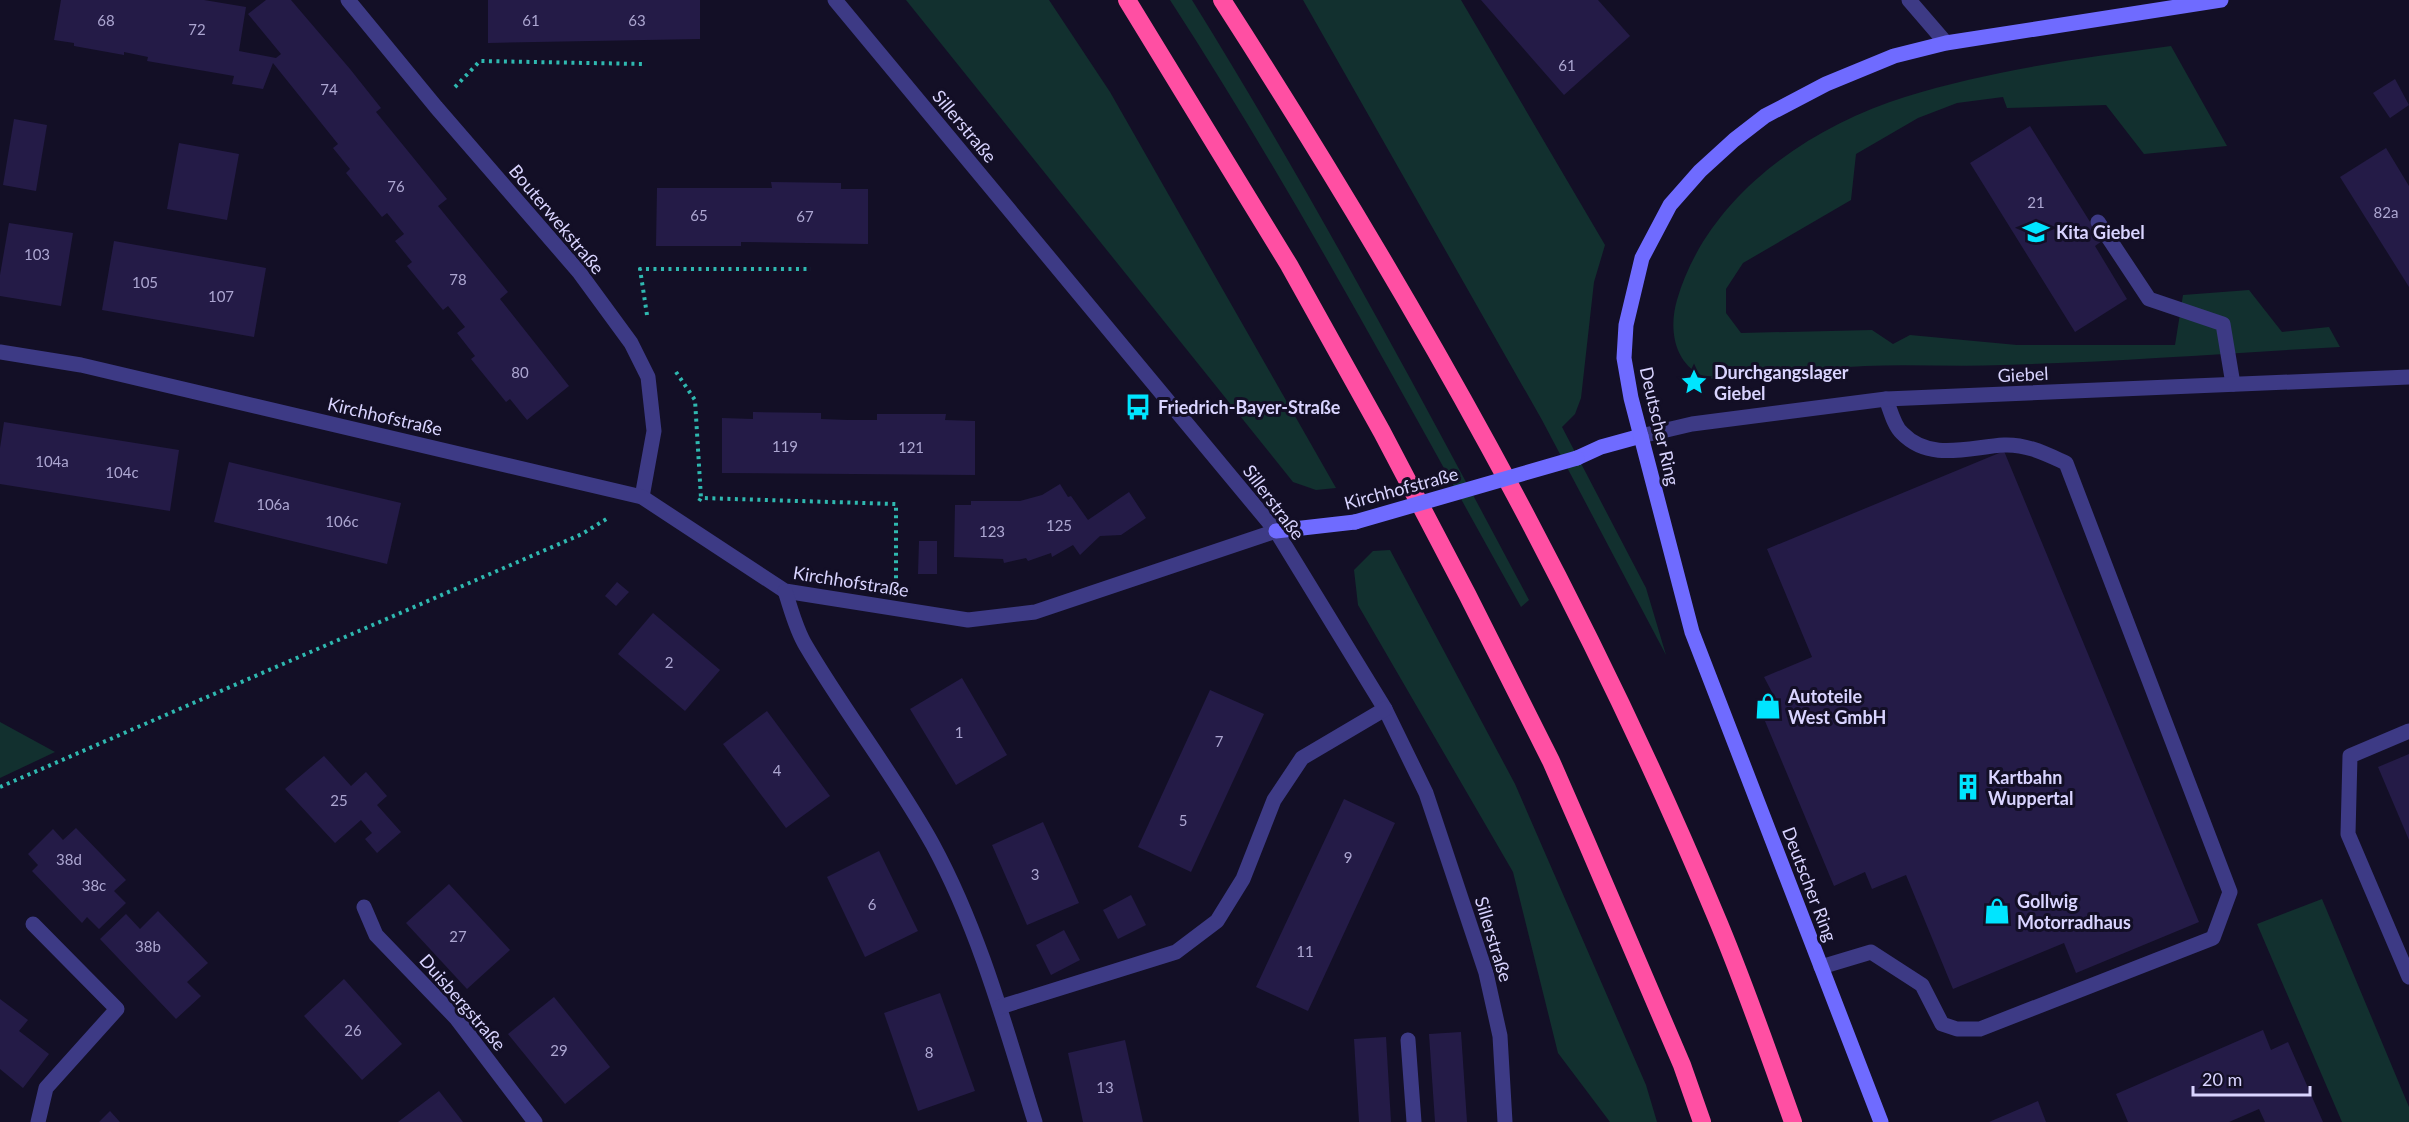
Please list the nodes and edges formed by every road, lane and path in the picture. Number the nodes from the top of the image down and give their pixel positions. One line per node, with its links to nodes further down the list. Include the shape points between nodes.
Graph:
1 (348, 0): 9 (street, Bouterwekstraße)
2 (835, 0): 21 (street, Sillerstraße)
3 (1127, 0): 38 (highway, via 1289,265 1467,594 1551,761 1682,1065)
4 (1222, 0): 39 (highway, via 1327,164 1474,415 1574,607 1664,794 1712,906)
5 (1909, 0): 7 (street)
6 (2221, 0): 7 (street, Deutscher Ring)
7 (1946, 43): 17 (street, Deutscher Ring, via 1894,56 1854,72 1765,116 1709,163 1670,205 1642,258 1626,325 1624,358)
8 (643, 64): 9 (path, via 480,61)
9 (436, 107): 18 (street, Bouterwekstraße, via 579,272 631,343 648,377 654,431)
10 (2098, 222): 15 (street, via 2149,300 2223,324)
11 (810, 269): 12 (path, via 640,269)
12 (648, 321)
13 (0, 352): 18 (street, Kirchhofstraße, via 81,365)
14 (2409, 377): 15 (street, Giebel)
15 (2233, 384): 16 (street, Giebel)
16 (1886, 399): 17 (street, Giebel, via 1692,424); 29 (street, via 1901,433 1929,450 2006,445 2035,448 2066,463 2230,892 2213,938 1980,1029 1957,1029 1942,1024 1922,985 1871,952)
17 (1641, 436): 21 (street, Kirchhofstraße, bridge, via 1355,522); 29 (street, Deutscher Ring, via 1692,632)
18 (642, 497): 19 (street, Kirchhofstraße)
19 (685, 526): 22 (street, Kirchhofstraße); 23 (path, via 701,498 896,504)
20 (590, 530): 26 (path)
21 (1276, 531): 23 (street, Kirchhofstraße, via 1035,612 968,620); 24 (street, Sillerstraße)
22 (784, 591): 23 (street, Kirchhofstraße); 31 (street, via 804,644 890,771 934,847 970,924)
23 (896, 608)
24 (1385, 709): 31 (street, via 1302,758 1274,800 1243,879 1217,921 1176,952); 37 (street, Sillerstraße, via 1426,794 1486,973 1500,1036)
25 (2409, 730): 30 (street, via 2350,756 2348,834)
26 (0, 787)
27 (364, 907): 34 (street, Duisbergstraße, via 376,935 456,1018)
28 (33, 924): 33 (street, via 117,1009 46,1088)
29 (1821, 967): 40 (street, Deutscher Ring)
30 (2409, 978)
31 (1000, 1007): 35 (street)
32 (1408, 1040): 36 (street)
33 (38, 1122)
34 (535, 1122)
35 (1035, 1122)
36 (1414, 1122)
37 (1505, 1122)
38 (1702, 1122)
39 (1793, 1122)
40 (1881, 1122)

